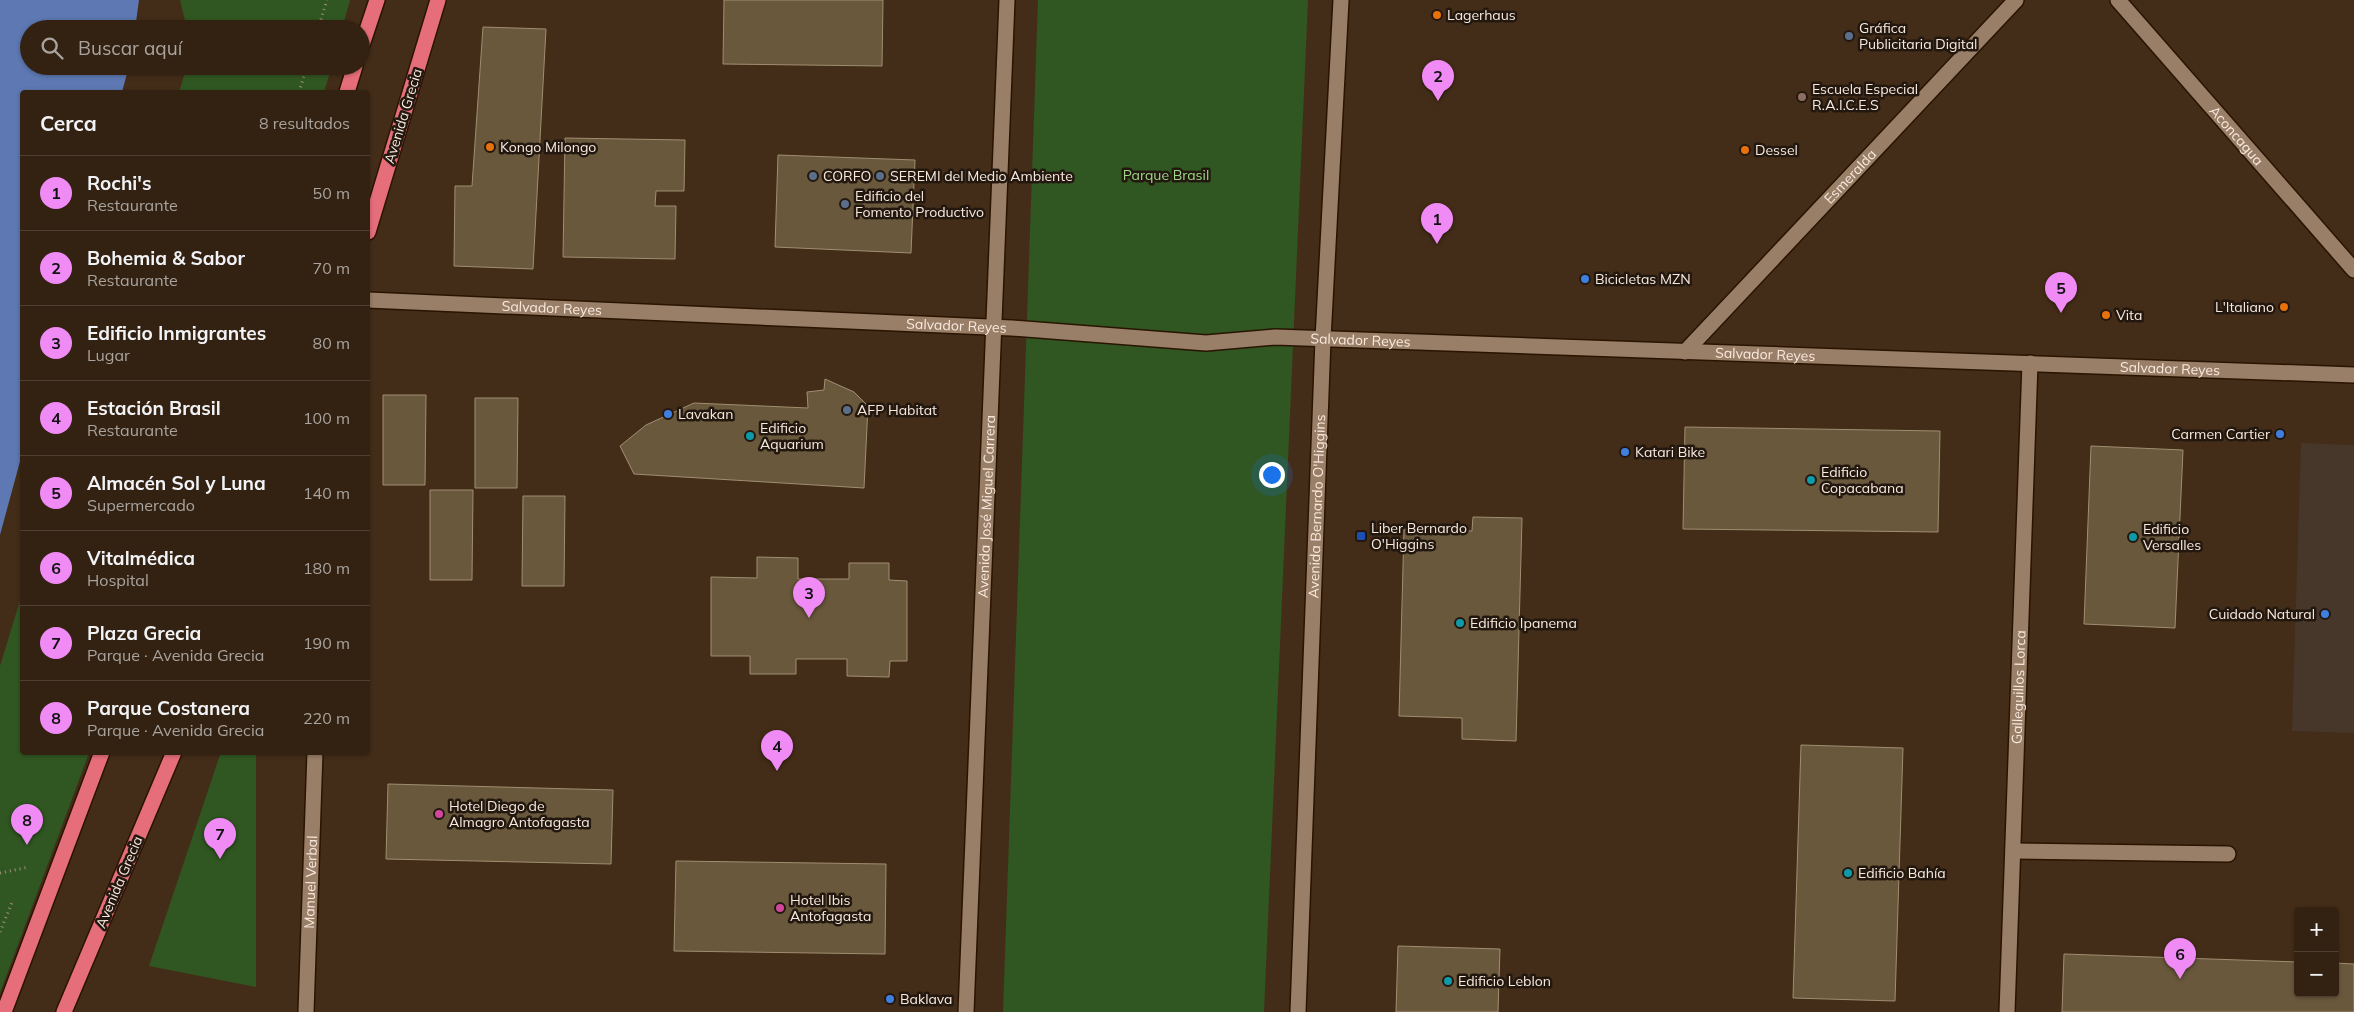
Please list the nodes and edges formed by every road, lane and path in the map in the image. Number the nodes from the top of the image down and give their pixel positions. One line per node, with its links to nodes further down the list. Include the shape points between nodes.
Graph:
1 (328, 0): 8 (path)
2 (377, 0): 9 (highway)
3 (438, 0): 14 (highway, Avenida Grecia)
4 (1007, 0): 17 (street, Avenida José Miguel Carrera)
5 (1341, 0): 18 (street, Avenida Bernardo O'Higgins)
6 (2016, 0): 19 (street, Esmeralda)
7 (2118, 0): 15 (street, Aconcagua)
8 (321, 20)
9 (370, 21)
10 (304, 75): 12 (path)
11 (352, 75): 13 (highway)
12 (300, 90)
13 (348, 90)
14 (370, 225)
15 (2354, 270)
16 (370, 300): 17 (street, Salvador Reyes)
17 (992, 328): 18 (street, Salvador Reyes, via 1206,343 1275,337); 30 (street, Avenida José Miguel Carrera)
18 (1323, 339): 19 (street, Salvador Reyes); 31 (street, Avenida Bernardo O'Higgins)
19 (1685, 352): 20 (street, Salvador Reyes)
20 (2030, 363): 21 (street, Salvador Reyes); 25 (street, Galleguillos Lorca)
21 (2354, 375)
22 (101, 755): 27 (highway)
23 (173, 755): 28 (highway, Avenida Grecia)
24 (315, 755): 29 (street, Manuel Verbal)
25 (2013, 851): 26 (street); 32 (street, Galleguillos Lorca)
26 (2228, 854)
27 (4, 1012)
28 (64, 1012)
29 (306, 1012)
30 (966, 1012)
31 (1298, 1012)
32 (2007, 1012)

